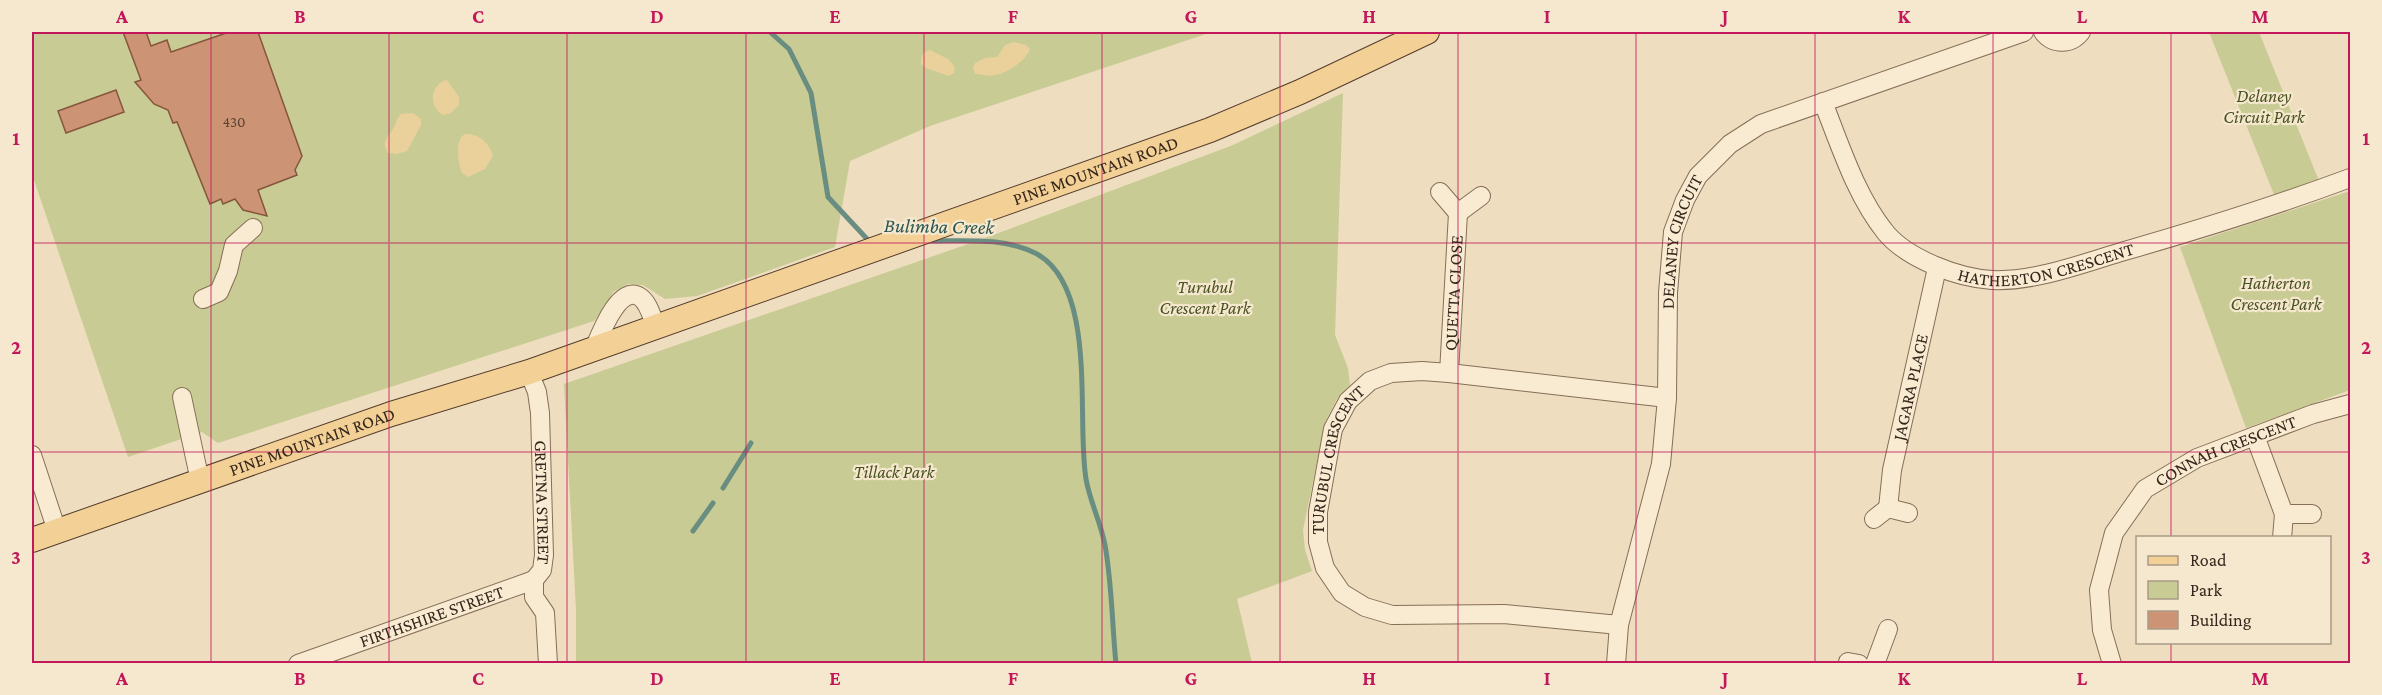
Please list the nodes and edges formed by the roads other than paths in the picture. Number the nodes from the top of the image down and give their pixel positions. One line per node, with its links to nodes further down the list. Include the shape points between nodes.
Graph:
1 (1427, 32): 13 (main road, PINE MOUNTAIN ROAD, via 1254,112)
2 (2024, 32): 5 (street, DELANEY CIRCUIT)
3 (2043, 32): 4 (street, via 2061,42 2070,41)
4 (2081, 32)
5 (1823, 102): 11 (street, HATHERTON CRESCENT, via 1863,197 1887,234); 18 (street, DELANEY CIRCUIT, via 1761,124 1730,144 1698,176 1684,200 1673,232 1670,262)
6 (2350, 178): 11 (street, HATHERTON CRESCENT, via 2193,231 2047,272 1992,280)
7 (1440, 192): 9 (street, QUETTA CLOSE)
8 (1481, 196): 9 (street, QUETTA CLOSE)
9 (1458, 213): 16 (street, QUETTA CLOSE)
10 (253, 228): 12 (street, via 234,245 219,292)
11 (1937, 268): 23 (street, JAGARA PLACE, via 1892,470)
12 (203, 299)
13 (656, 327): 14 (main road, PINE MOUNTAIN ROAD); 14 (street, via 646,304 632,295 613,309)
14 (594, 349): 15 (main road, PINE MOUNTAIN ROAD)
15 (529, 372): 22 (main road, PINE MOUNTAIN ROAD, via 391,414); 31 (street, GRETNA STREET, via 540,413 544,555 542,570)
16 (1449, 373): 18 (street, TURUBUL CRESCENT); 32 (street, TURUBUL CRESCENT, via 1391,373 1370,381 1348,401 1333,429 1318,512 1318,542 1325,568 1342,593 1365,607 1392,615 1504,614)
17 (182, 397): 22 (street)
18 (1667, 398): 32 (street, DELANEY CIRCUIT, via 1661,465)
19 (2350, 404): 20 (street, CONNAH CRESCENT)
20 (2255, 436): 25 (street); 38 (street, CONNAH CRESCENT, via 2197,458 2145,489 2114,533 2099,590 2102,630)
21 (32, 455): 28 (street)
22 (200, 481): 28 (main road, PINE MOUNTAIN ROAD)
23 (1888, 508): 24 (street); 27 (street)
24 (1908, 513)
25 (2284, 514): 26 (street); 29 (street)
26 (2312, 514)
27 (1874, 519)
28 (57, 531): 30 (main road, PINE MOUNTAIN ROAD)
29 (2282, 536)
30 (32, 540)
31 (534, 580): 34 (street, FIRTHSHIRE STREET); 35 (street, GRETNA STREET, via 534,597 545,613)
32 (1619, 625): 36 (street, DELANEY CIRCUIT)
33 (1888, 629): 37 (street)
34 (298, 663)
35 (549, 663)
36 (1616, 663)
37 (1875, 663)
38 (2112, 663)

